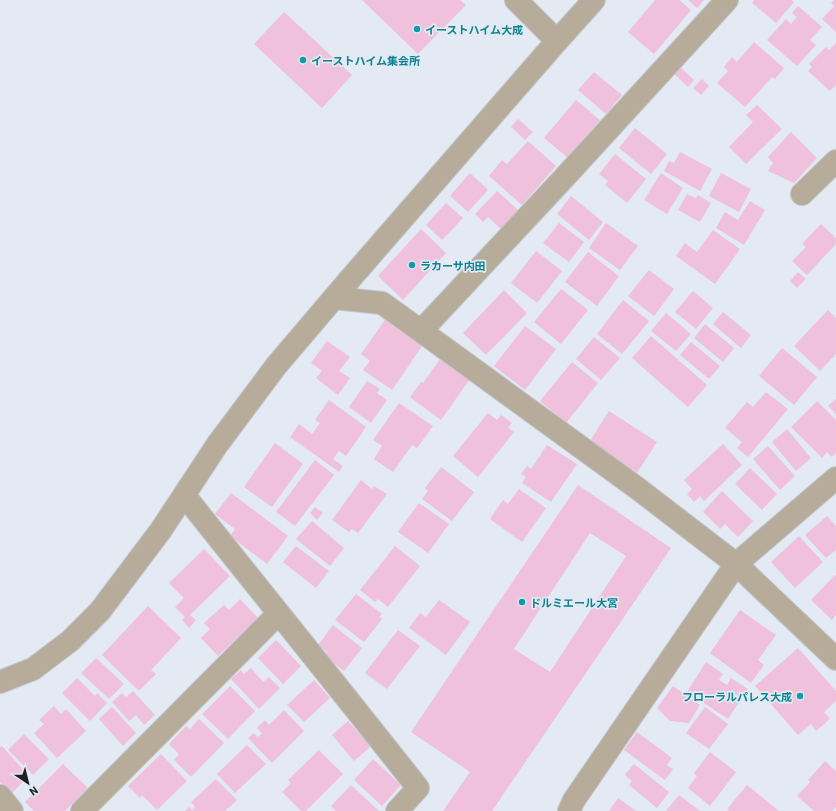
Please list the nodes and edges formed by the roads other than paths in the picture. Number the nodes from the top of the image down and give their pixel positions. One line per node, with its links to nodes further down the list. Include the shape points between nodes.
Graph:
1 (516, 0): 4 (street)
2 (594, 0): 4 (street)
3 (726, 0): 8 (street)
4 (557, 41): 7 (street)
5 (836, 161): 6 (street)
6 (802, 194)
7 (334, 298): 8 (street, via 382,303); 10 (street, via 276,366 217,445)
8 (421, 331): 11 (street, via 637,488)
9 (836, 478): 11 (street)
10 (185, 496): 12 (street); 14 (street, via 100,611 70,641 33,669)
11 (736, 564): 13 (street); 16 (street)
12 (278, 614): 18 (street); 19 (street, via 418,788)
13 (836, 659)
14 (0, 682)
15 (0, 796): 17 (street)
16 (576, 807)
17 (12, 811)
18 (82, 811)
19 (397, 811)

